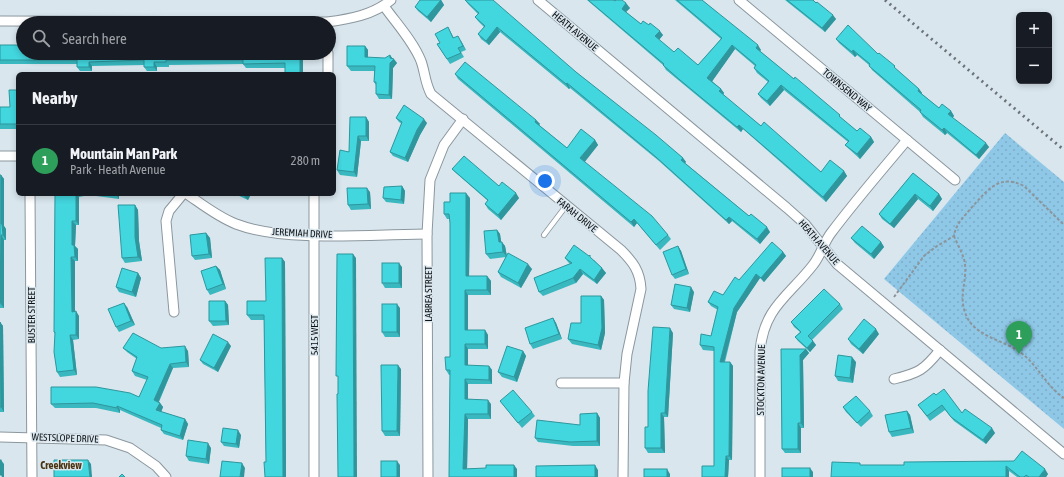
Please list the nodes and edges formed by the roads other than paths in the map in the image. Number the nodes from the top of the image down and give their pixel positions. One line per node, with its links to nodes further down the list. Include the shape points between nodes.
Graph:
1 (538, 0): 22 (street, HEATH AVENUE, via 787,208 805,224)
2 (739, 0): 10 (street, TOWNSEND WAY)
3 (387, 3): 6 (street, via 369,13); 9 (street, FARAH DRIVE, via 417,53 431,94)
4 (0, 21): 5 (street)
5 (16, 21)
6 (336, 21)
7 (328, 60): 8 (street)
8 (328, 72)
9 (463, 119): 18 (street, FARAH DRIVE); 19 (street, LABREA STREET, via 444,145 430,180)
10 (907, 140): 13 (street, TOWNSEND WAY); 22 (street, STOCKTON AVENUE, via 831,232)
11 (0, 156): 12 (street)
12 (16, 156)
13 (956, 180)
14 (30, 196): 29 (street, BUSTER STREET)
15 (182, 196): 23 (street, via 169,211 166,221)
16 (190, 196): 20 (street, JEREMIAH DRIVE, via 216,214 259,231)
17 (314, 196): 20 (street, 5415 WEST)
18 (566, 206): 21 (lane); 27 (street, FARAH DRIVE, via 630,260 640,278 638,304 626,354)
19 (428, 234): 20 (street, JEREMIAH DRIVE); 34 (street, LABREA STREET)
20 (314, 235): 33 (street, 5415 WEST)
21 (544, 235)
22 (822, 247): 24 (street, HEATH AVENUE, via 837,264); 36 (street, STOCKTON AVENUE, via 814,263 773,311 762,334)
23 (174, 312)
24 (940, 350): 25 (street, via 925,368); 30 (street, HEATH AVENUE)
25 (894, 379)
26 (561, 383): 27 (street)
27 (624, 384): 35 (street, FARAH DRIVE)
28 (0, 437): 29 (street, WESTSLOPE DRIVE)
29 (32, 437): 31 (street, BUSTER STREET); 32 (street, WESTSLOPE DRIVE, via 106,440 130,448 156,466)
30 (1064, 454)
31 (32, 477)
32 (166, 477)
33 (314, 477)
34 (428, 477)
35 (624, 477)
36 (760, 477)

